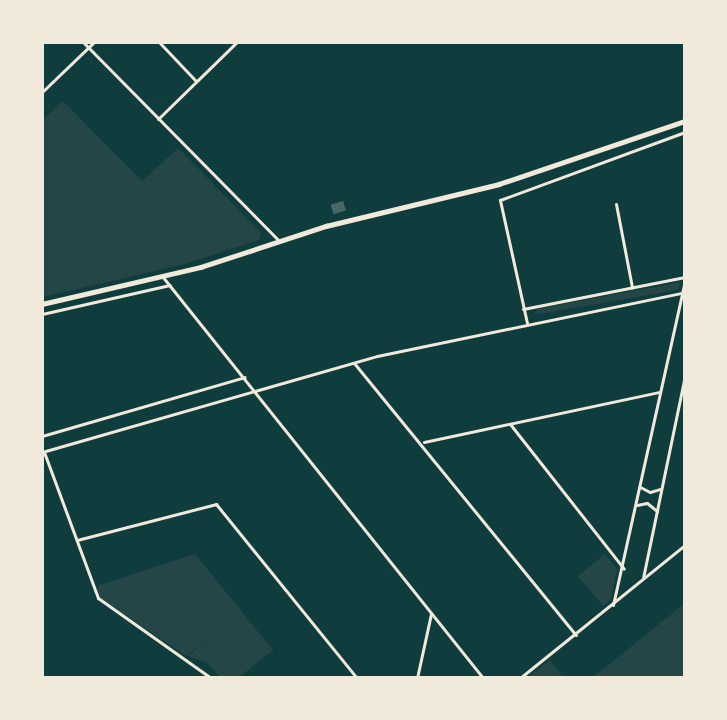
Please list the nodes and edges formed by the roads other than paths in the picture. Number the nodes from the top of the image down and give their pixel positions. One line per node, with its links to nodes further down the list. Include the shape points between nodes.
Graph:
1 (83, 42): 5 (street)
2 (94, 42): 5 (street)
3 (237, 42): 6 (street)
4 (162, 43): 6 (street)
5 (88, 48): 7 (street); 8 (street)
6 (196, 81): 8 (street)
7 (42, 92)
8 (158, 119): 14 (street)
9 (685, 121): 10 (main road)
10 (670, 126): 12 (street); 14 (main road, via 500,184)
11 (685, 132): 12 (street)
12 (673, 136): 21 (street, via 498,202)
13 (616, 204): 18 (street)
14 (278, 240): 15 (main road)
15 (161, 275): 17 (street); 20 (main road)
16 (685, 279): 18 (street); 19 (street)
17 (170, 285): 22 (street); 26 (street)
18 (632, 287): 21 (street)
19 (684, 292): 23 (street); 29 (street)
20 (42, 304)
21 (523, 309): 23 (street)
22 (42, 314)
23 (527, 323): 24 (street)
24 (354, 363): 28 (street); 32 (street)
25 (685, 376): 27 (street)
26 (245, 378): 28 (street); 31 (street)
27 (684, 386): 35 (street)
28 (256, 391): 33 (street); 43 (street)
29 (660, 392): 30 (street); 34 (street)
30 (509, 423): 32 (street); 40 (street)
31 (42, 436)
32 (423, 442): 44 (street)
33 (43, 451): 38 (street)
34 (640, 487): 35 (street, via 650,492); 36 (street)
35 (662, 488): 37 (street)
36 (637, 506): 37 (street, via 647,502); 40 (street)
37 (657, 511): 41 (street)
38 (77, 540): 45 (street, via 102,603); 46 (street, via 216,504)
39 (685, 545): 41 (street)
40 (624, 569): 42 (street)
41 (642, 580): 42 (street)
42 (614, 605): 44 (street)
43 (431, 614): 47 (street); 48 (street)
44 (576, 635): 49 (street)
45 (211, 678)
46 (357, 678)
47 (417, 678)
48 (483, 678)
49 (520, 678)

